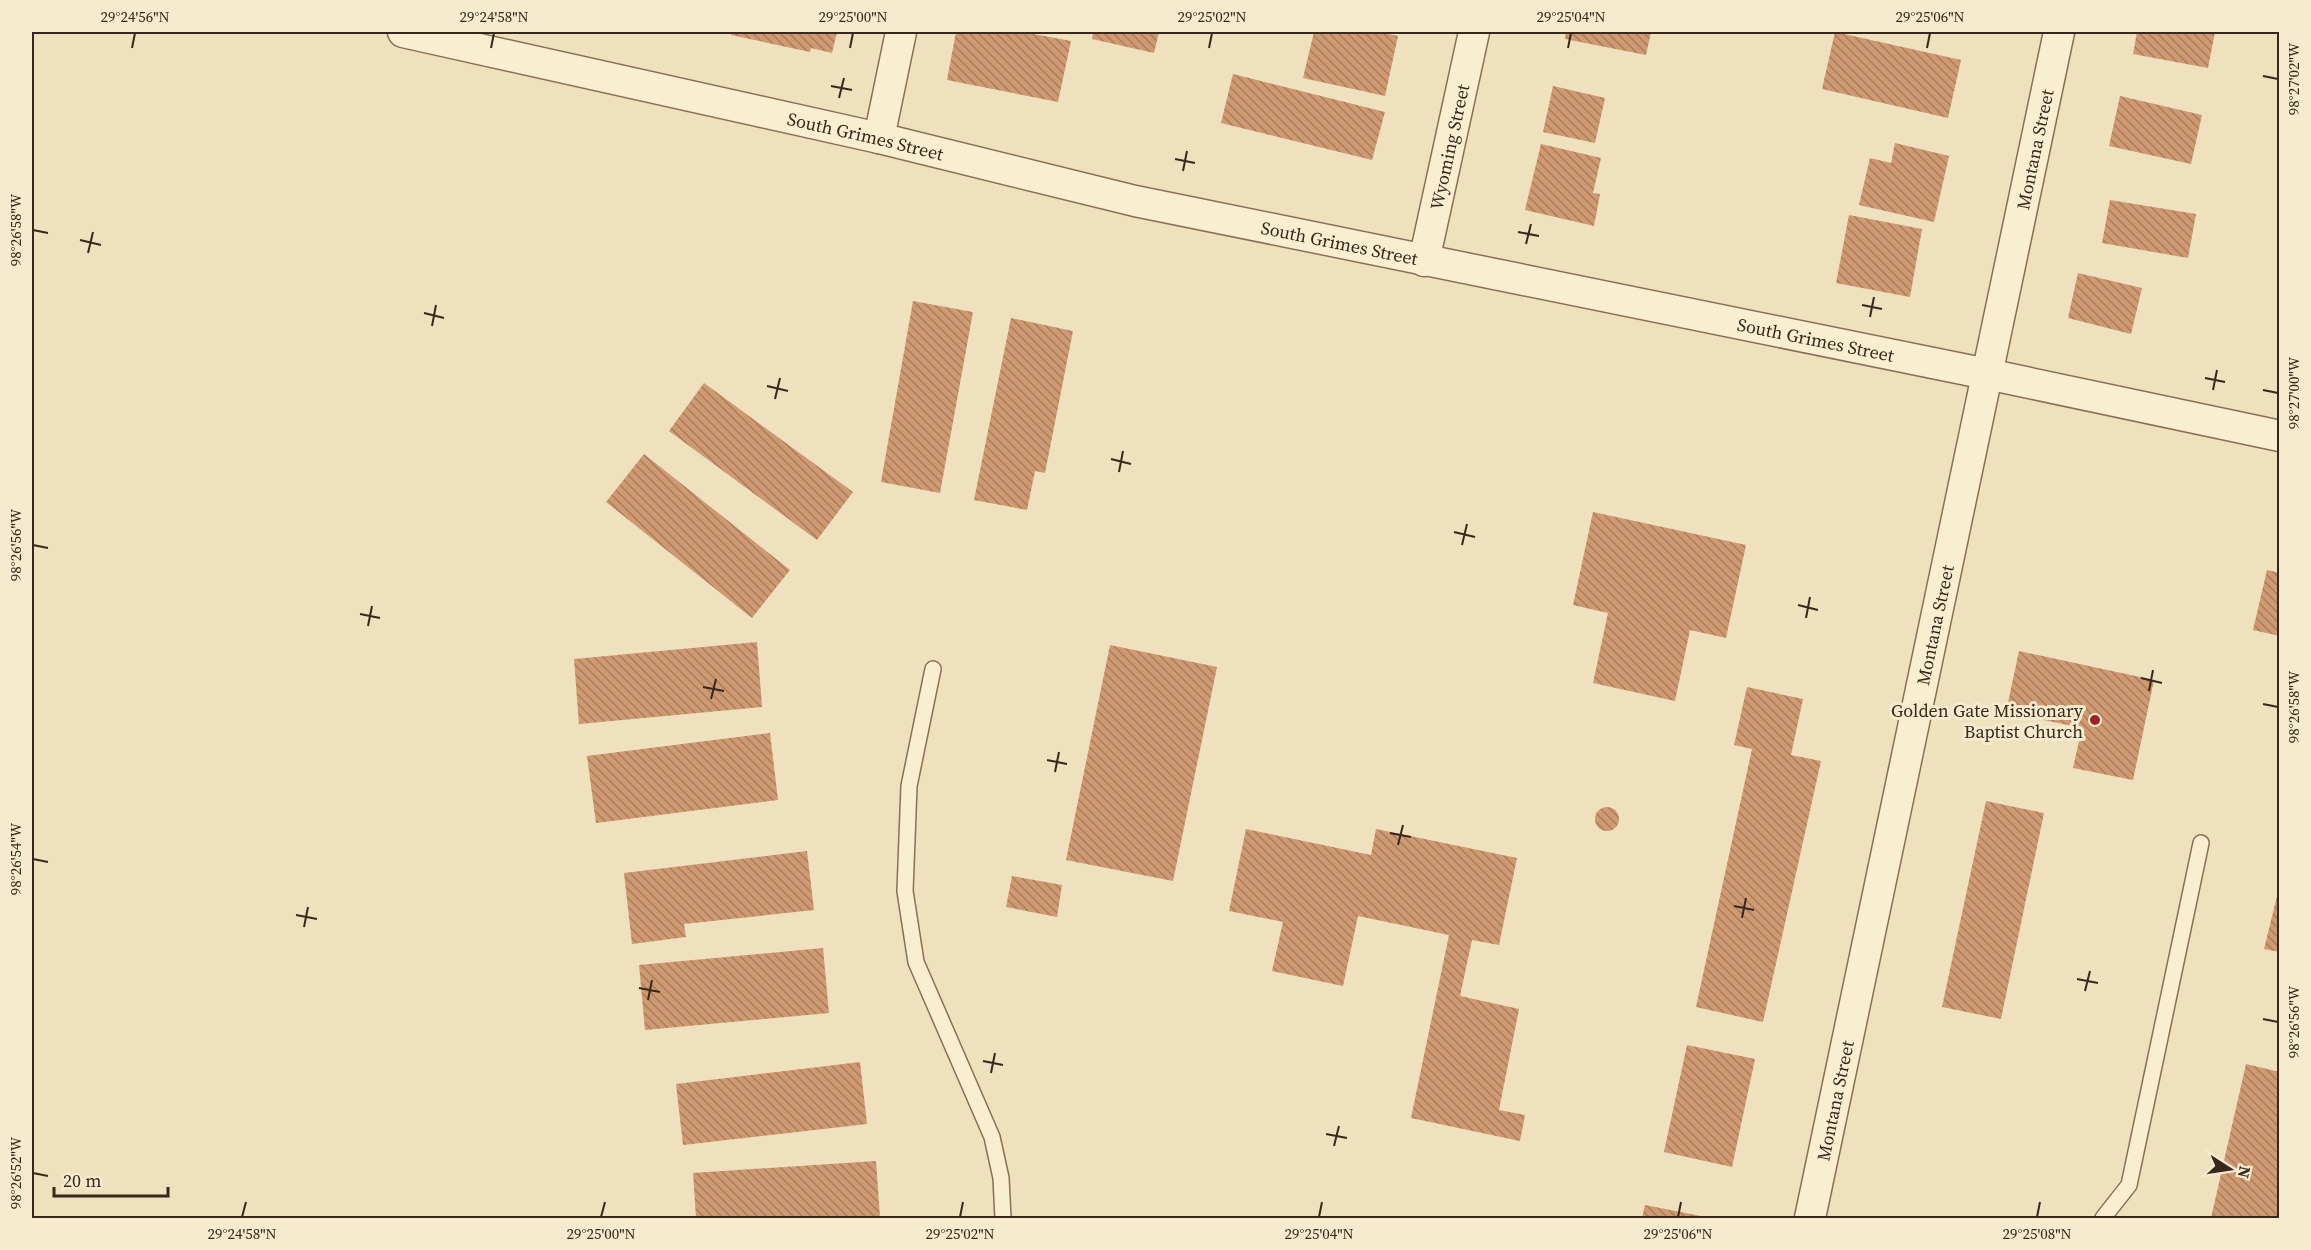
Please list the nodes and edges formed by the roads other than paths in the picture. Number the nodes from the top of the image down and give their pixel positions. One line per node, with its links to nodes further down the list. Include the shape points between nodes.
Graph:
1 (403, 32): 5 (street, South Grimes Street)
2 (901, 32): 5 (street)
3 (1474, 32): 6 (street, Wyoming Street)
4 (2059, 32): 7 (street, Montana Street)
5 (879, 138): 6 (street, South Grimes Street, via 1135,201)
6 (1424, 261): 7 (street, South Grimes Street)
7 (1987, 374): 8 (street, South Grimes Street); 12 (street, Montana Street)
8 (2280, 436)
9 (933, 669): 11 (lane, via 909,786 905,891 916,962 992,1137 1001,1178)
10 (2201, 843): 13 (lane, via 2129,1185)
11 (1003, 1218)
12 (1810, 1218)
13 (2103, 1218)

